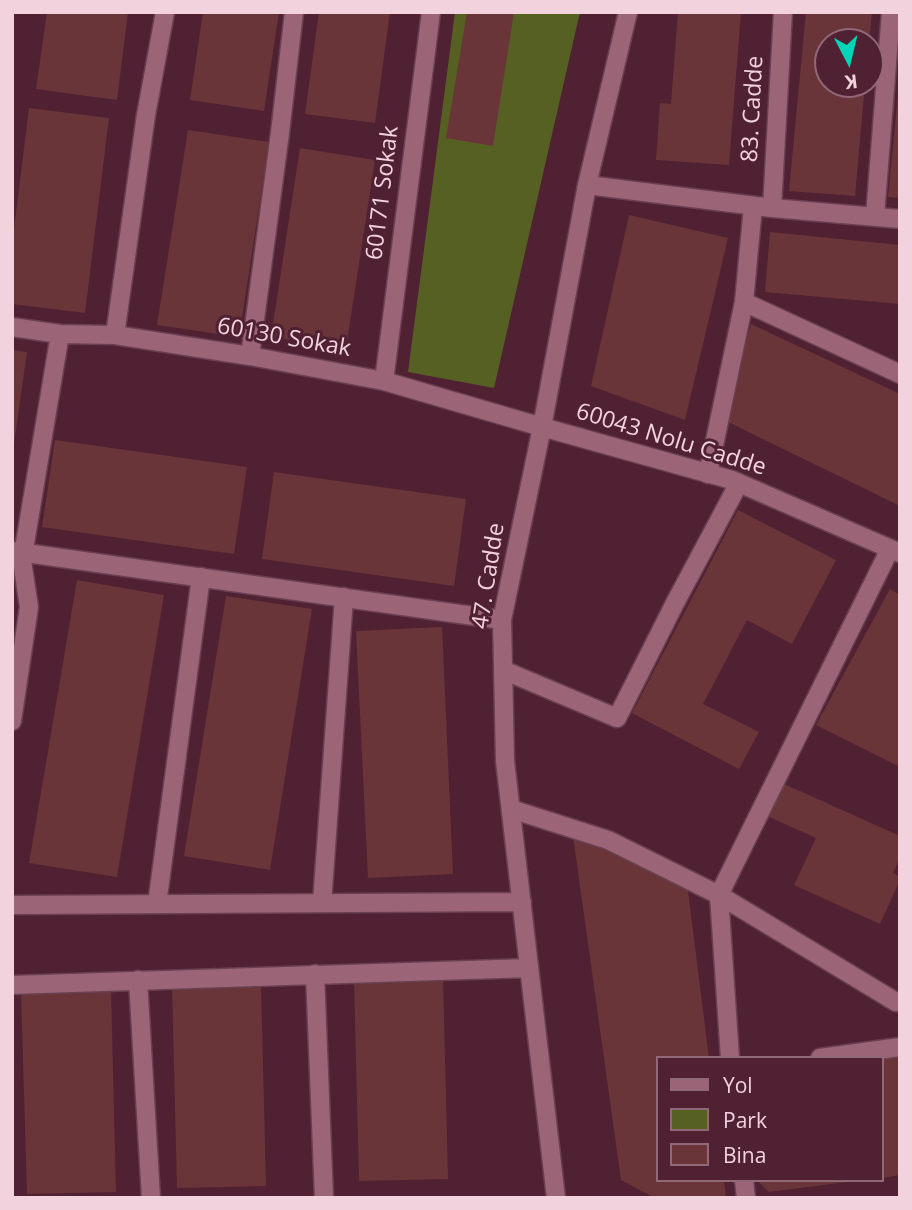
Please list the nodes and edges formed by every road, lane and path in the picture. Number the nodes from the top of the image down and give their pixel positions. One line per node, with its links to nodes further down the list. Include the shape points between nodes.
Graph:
1 (164, 12): 15 (street)
2 (294, 12): 16 (street)
3 (431, 12): 18 (street, 60171 Sokak)
4 (628, 12): 7 (street, 47. Cadde)
5 (783, 12): 9 (street, 83. Cadde)
6 (891, 12): 10 (street)
7 (587, 184): 8 (street); 19 (street, 47. Cadde)
8 (753, 206): 9 (street); 12 (street)
9 (772, 208): 10 (street)
10 (874, 216): 11 (street)
11 (900, 219)
12 (744, 302): 17 (street); 20 (street)
13 (12, 327): 14 (street, 60130 Sokak)
14 (60, 334): 15 (street, 60130 Sokak); 22 (street)
15 (115, 335): 16 (street, 60130 Sokak)
16 (250, 356): 18 (street, 60130 Sokak)
17 (900, 374)
18 (384, 381): 19 (street, 60130 Sokak)
19 (542, 427): 20 (street, 60043 Nolu Cadde); 26 (street, 47. Cadde)
20 (708, 474): 21 (street, 60043 Nolu Cadde)
21 (739, 483): 23 (street, 60043 Nolu Cadde); 27 (street, via 617,718)
22 (18, 551): 24 (street); 28 (street, via 29,607)
23 (895, 551): 30 (street)
24 (201, 577): 25 (street); 33 (street)
25 (344, 597): 26 (street); 32 (street)
26 (502, 620): 27 (street, 47. Cadde)
27 (503, 670): 29 (street, 47. Cadde)
28 (12, 721)
29 (511, 809): 30 (street, via 608,840); 31 (street, 47. Cadde)
30 (719, 895): 39 (street); 41 (street)
31 (522, 902): 32 (street); 35 (street, 47. Cadde)
32 (322, 903): 33 (street)
33 (157, 904): 34 (street)
34 (12, 905)
35 (529, 968): 36 (street); 45 (street, 47. Cadde)
36 (315, 974): 37 (street); 44 (street)
37 (138, 980): 38 (street); 43 (street)
38 (12, 985)
39 (899, 1000)
40 (900, 1047): 42 (street)
41 (730, 1056)
42 (835, 1056)
43 (150, 1198)
44 (324, 1198)
45 (556, 1198)

